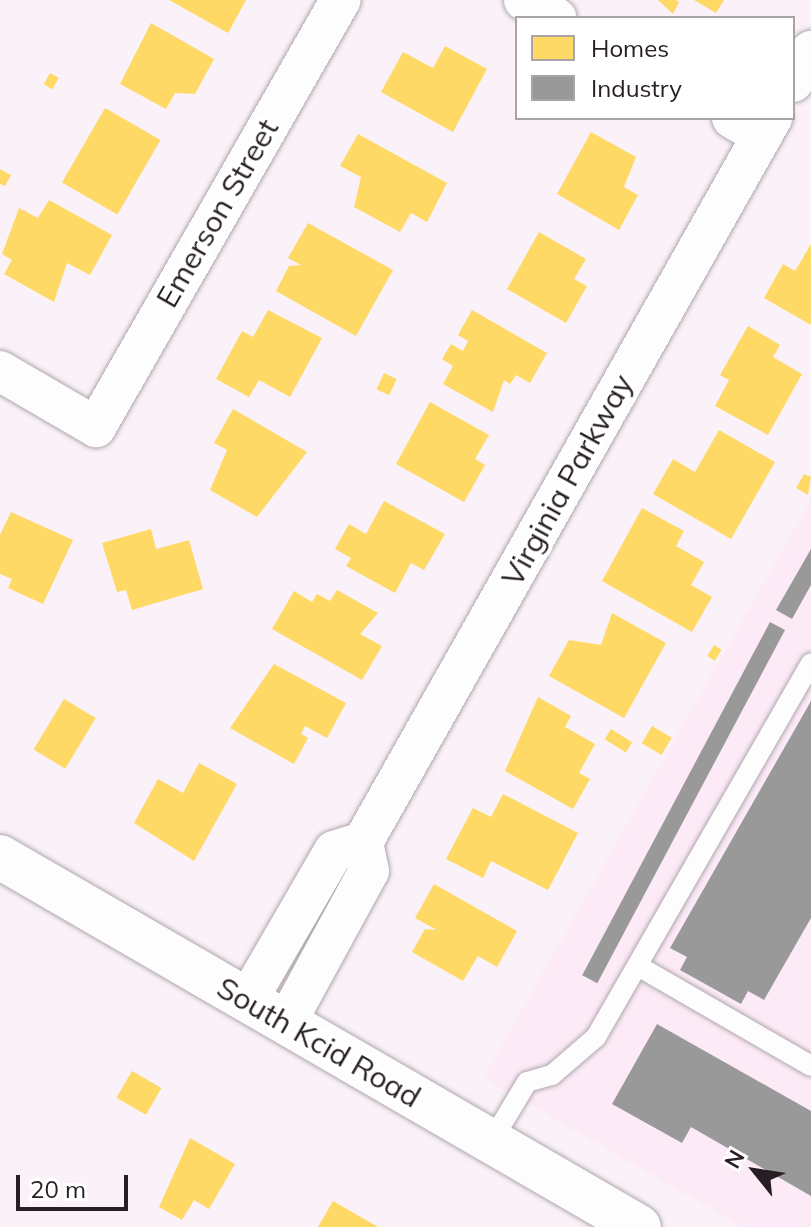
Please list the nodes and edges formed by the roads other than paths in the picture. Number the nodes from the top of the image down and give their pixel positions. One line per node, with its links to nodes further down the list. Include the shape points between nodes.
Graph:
1 (341, 0): 7 (street, Emerson Street, via 96,427)
2 (524, 0): 3 (street)
3 (552, 16)
4 (811, 51): 5 (street)
5 (795, 79)
6 (755, 124): 9 (street, Virginia Parkway)
7 (0, 371)
8 (811, 663): 11 (lane)
9 (363, 842): 12 (street, via 334,851); 13 (street, via 369,871)
10 (0, 857): 12 (street, South Kcid Road)
11 (638, 966): 14 (lane); 15 (lane, via 596,1037 552,1075 527,1082)
12 (247, 1001): 13 (street, South Kcid Road)
13 (286, 1023): 15 (street, South Kcid Road)
14 (811, 1066)
15 (491, 1142): 16 (street, South Kcid Road)
16 (639, 1227)

